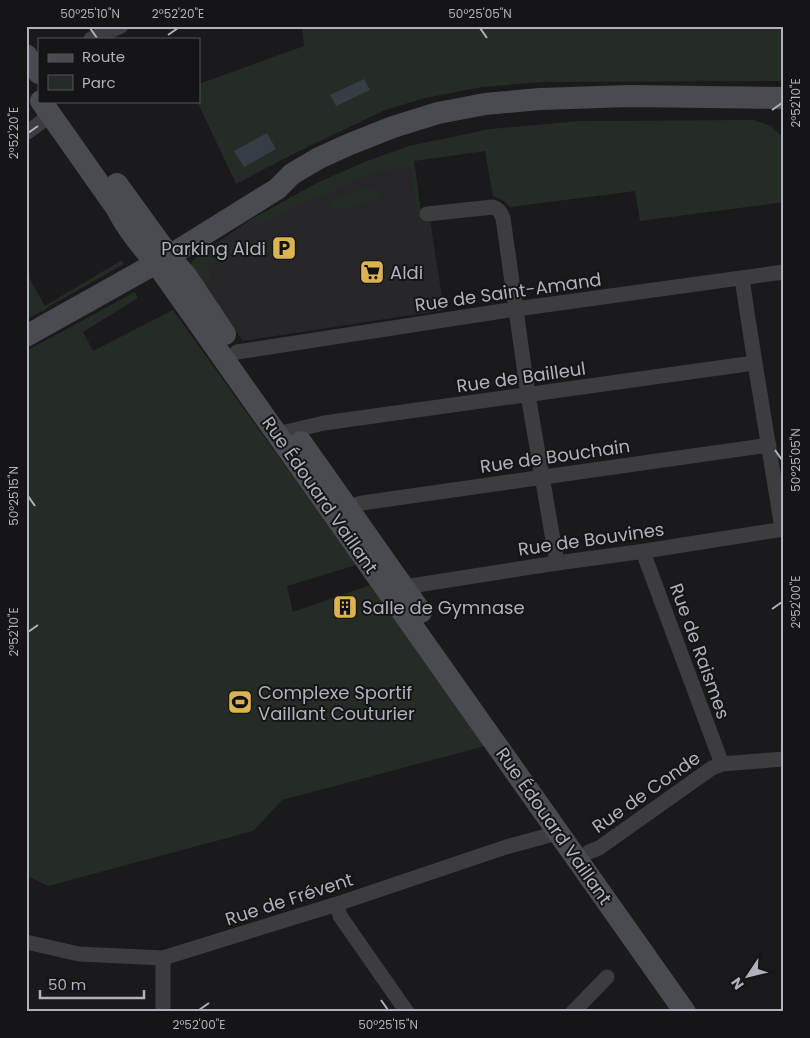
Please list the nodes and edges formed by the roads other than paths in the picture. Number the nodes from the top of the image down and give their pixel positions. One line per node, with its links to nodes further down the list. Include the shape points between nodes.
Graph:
1 (121, 26): 2 (street)
2 (93, 38)
3 (33, 67): 4 (main road, Rue Édouard Vaillant)
4 (38, 80)
5 (784, 98): 9 (main road, via 629,96 486,104 438,113 350,144 292,174)
6 (47, 104): 8 (street); 11 (main road, Rue Édouard Vaillant, via 142,248)
7 (784, 111): 9 (main road, via 630,110 537,113 484,119 397,140 296,186)
8 (26, 133)
9 (277, 189): 11 (main road)
10 (427, 214): 14 (street, via 488,206 497,208 503,218)
11 (162, 259): 15 (main road); 16 (main road, Rue Édouard Vaillant, via 190,281); 19 (main road, Rue Édouard Vaillant)
12 (784, 272): 13 (street, Rue de Saint-Amand)
13 (742, 278): 14 (street, Rue de Saint-Amand); 17 (street)
14 (516, 309): 16 (street, Rue de Saint-Amand); 18 (street)
15 (26, 336)
16 (237, 352): 19 (main road, Rue Édouard Vaillant)
17 (754, 363): 18 (street, Rue de Bailleul); 20 (street)
18 (528, 395): 19 (street, Rue de Bailleul, via 324,423); 21 (street)
19 (285, 432): 22 (main road, Rue Édouard Vaillant); 29 (main road, Rue Édouard Vaillant, via 329,509)
20 (769, 445): 21 (street, Rue de Bouchain); 23 (street)
21 (542, 477): 22 (street, Rue de Bouchain); 25 (street)
22 (348, 507): 26 (main road, Rue Édouard Vaillant)
23 (783, 529): 24 (street, Rue de Bouvines)
24 (645, 551): 25 (street, Rue de Bouvines); 28 (street, Rue de Raismes)
25 (557, 563): 26 (street, Rue de Bouvines)
26 (404, 587): 30 (main road, Rue Édouard Vaillant)
27 (784, 759): 28 (street, Rue de Conde)
28 (722, 764): 30 (street, Rue de Conde)
29 (558, 832): 31 (street, Rue de Frévent); 38 (main road, Rue Édouard Vaillant)
30 (589, 852): 39 (main road, Rue Édouard Vaillant)
31 (337, 904): 33 (street, Rue de Frévent); 36 (street, via 340,916)
32 (26, 942): 33 (street, Rue de Frévent, via 79,954)
33 (164, 958): 35 (street)
34 (607, 977): 37 (street)
35 (163, 1012)
36 (406, 1012)
37 (573, 1012)
38 (686, 1012)
39 (702, 1012)

